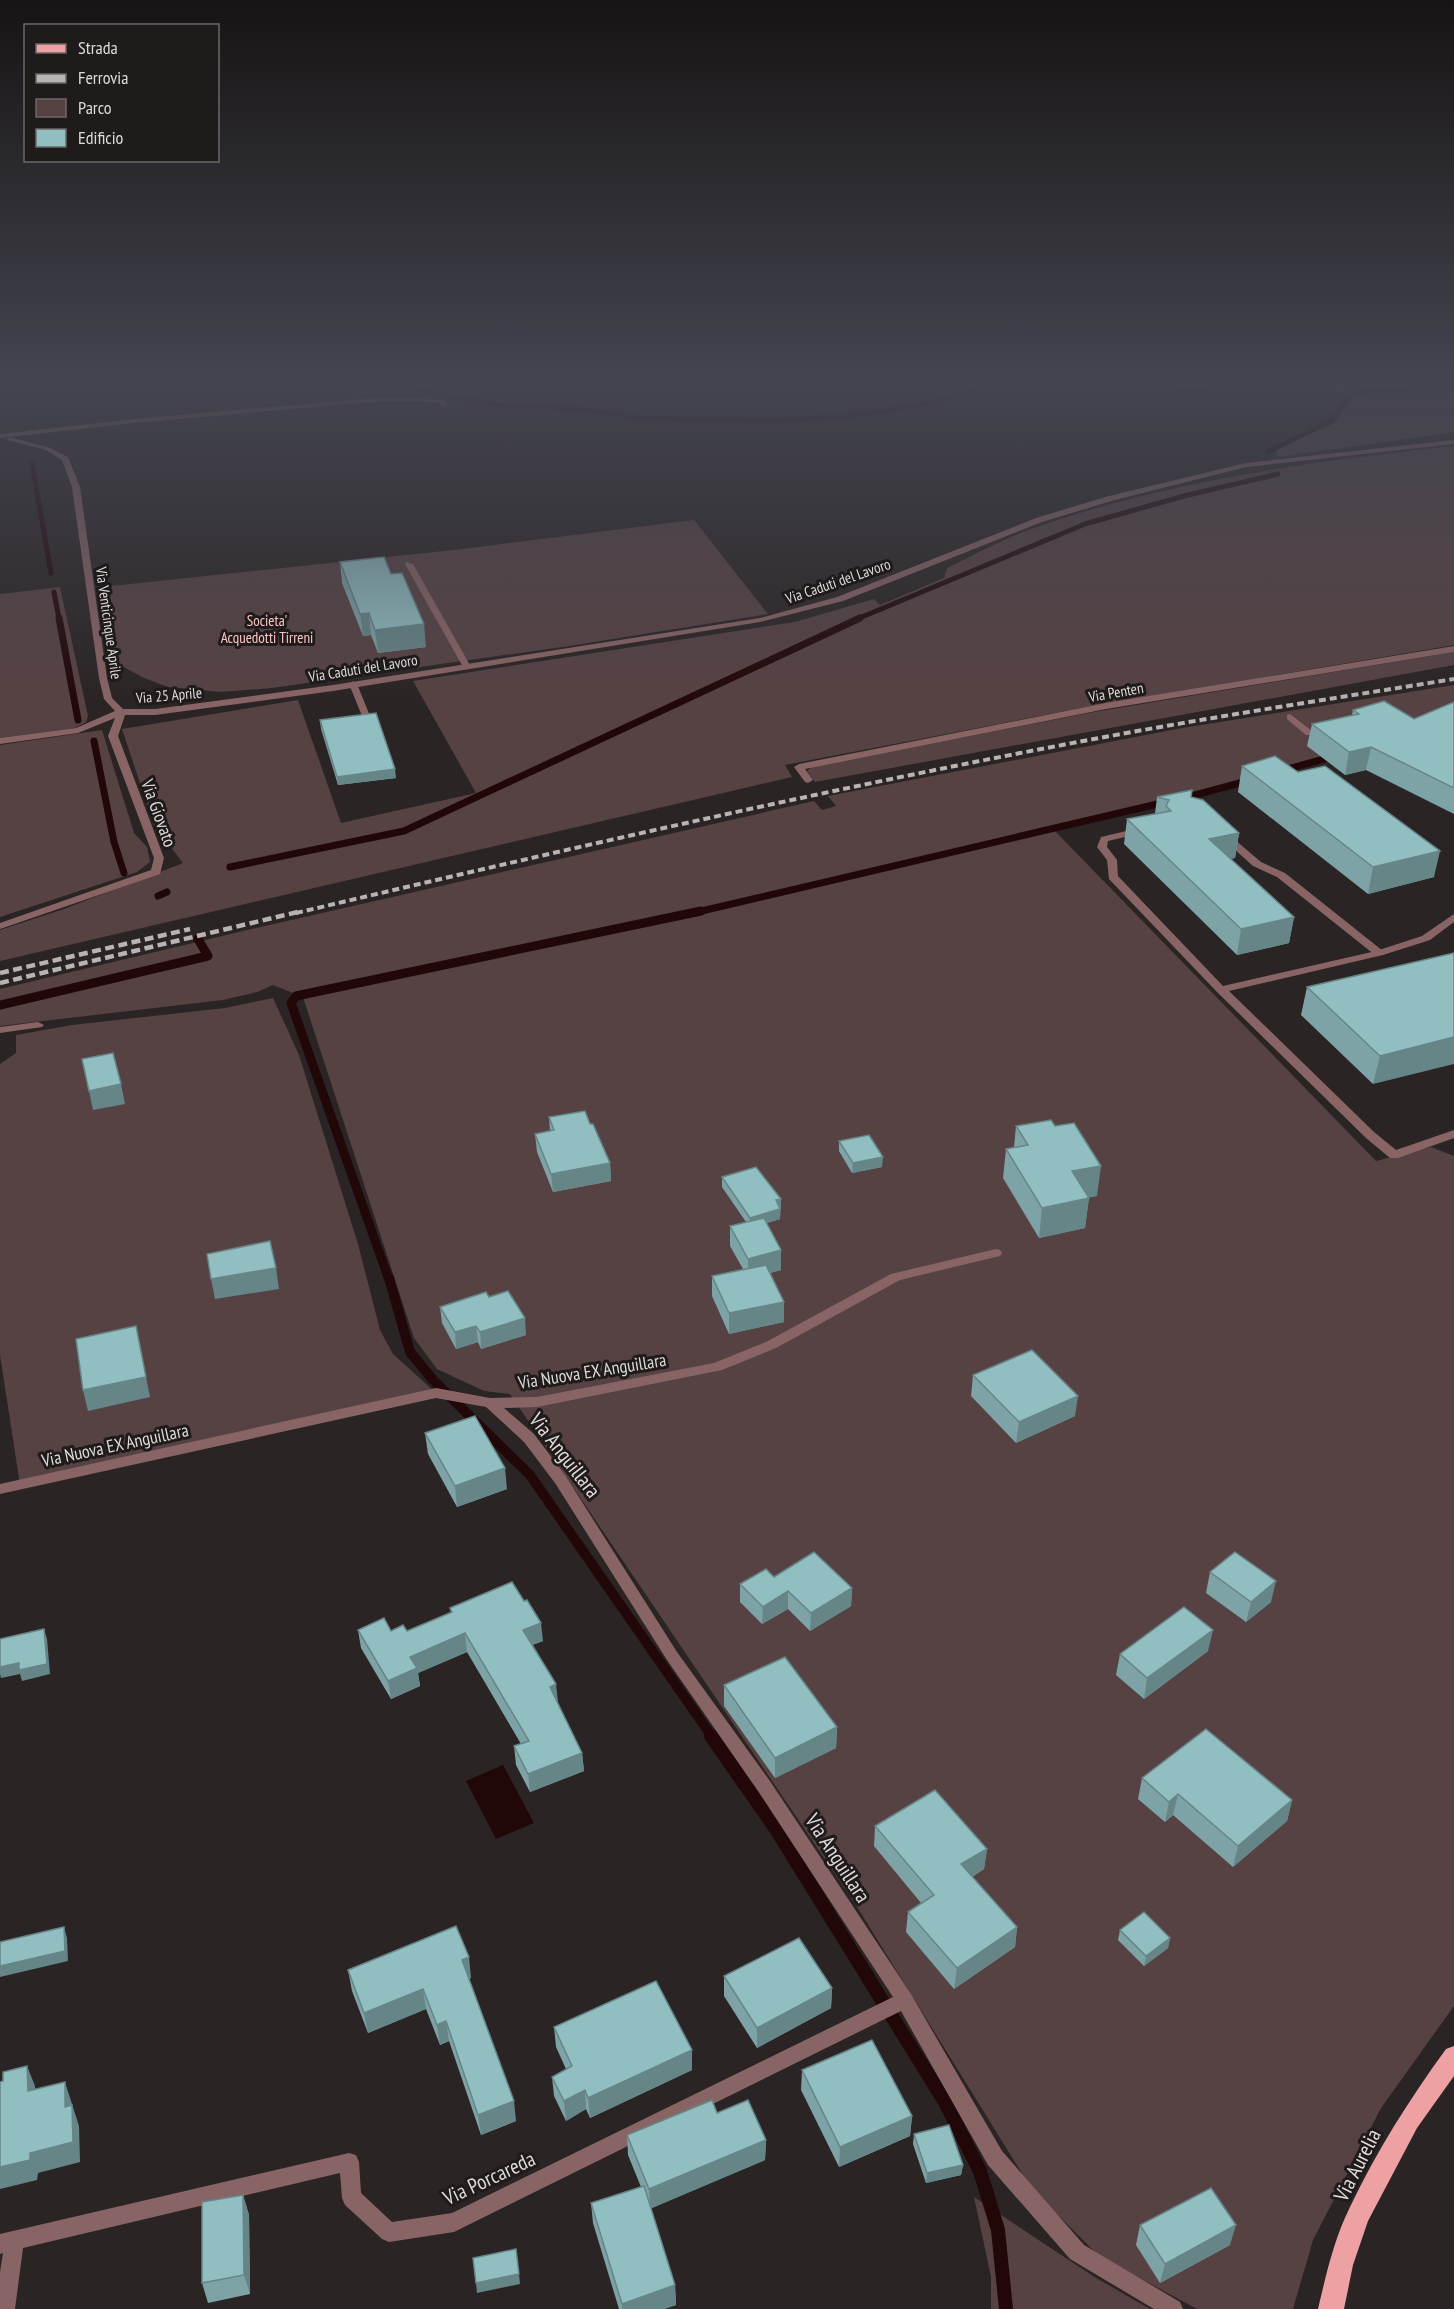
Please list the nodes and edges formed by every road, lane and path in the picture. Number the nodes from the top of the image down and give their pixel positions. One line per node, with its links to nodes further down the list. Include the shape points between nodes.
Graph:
1 (77, 491): 8 (street, Via Venticinque Aprile, via 102,678 108,699)
2 (1141, 491): 5 (street, Via Caduti del Lavoro, via 1039,520 840,599 794,613)
3 (409, 564): 5 (street)
4 (1454, 649): 13 (street, Via Penten, via 1106,706 799,767)
5 (467, 667): 6 (street, Via Caduti del Lavoro)
6 (354, 684): 7 (street, Via Caduti del Lavoro); 9 (street)
7 (219, 704): 8 (street, Via 25 Aprile)
8 (122, 712): 12 (street, via 78,730); 17 (street, Via Giovato, via 113,736 159,858 156,872)
9 (366, 716)
10 (1290, 717): 11 (street)
11 (1309, 733)
12 (0, 741)
13 (808, 780)
14 (1148, 829): 19 (street, via 1104,840 1102,847 1112,860 1113,877)
15 (1217, 829): 18 (street, via 1257,864 1281,875)
16 (1454, 917): 18 (street, via 1426,938)
17 (0, 926)
18 (1379, 953): 19 (street)
19 (1221, 990): 22 (street, via 1394,1155)
20 (38, 1025): 21 (street)
21 (0, 1030)
22 (1454, 1134)
23 (996, 1253): 24 (street, Via Nuova EX Anguillara, via 896,1277 771,1345 717,1368 537,1402)
24 (490, 1403): 25 (street, Via Nuova EX Anguillara, via 436,1394); 26 (street, Via Anguillara, via 529,1438 560,1479 672,1656 764,1786)
25 (0, 1489)
26 (905, 2000): 28 (street, Via Porcareda, via 454,2222 389,2232 352,2198 349,2162); 30 (street, Via Anguillara, via 995,2158 1077,2252)
27 (1454, 2057): 31 (main road, Via Aurelia, via 1408,2120 1358,2216)
28 (7, 2243): 29 (street)
29 (5, 2309)
30 (1173, 2309)
31 (1331, 2309)

